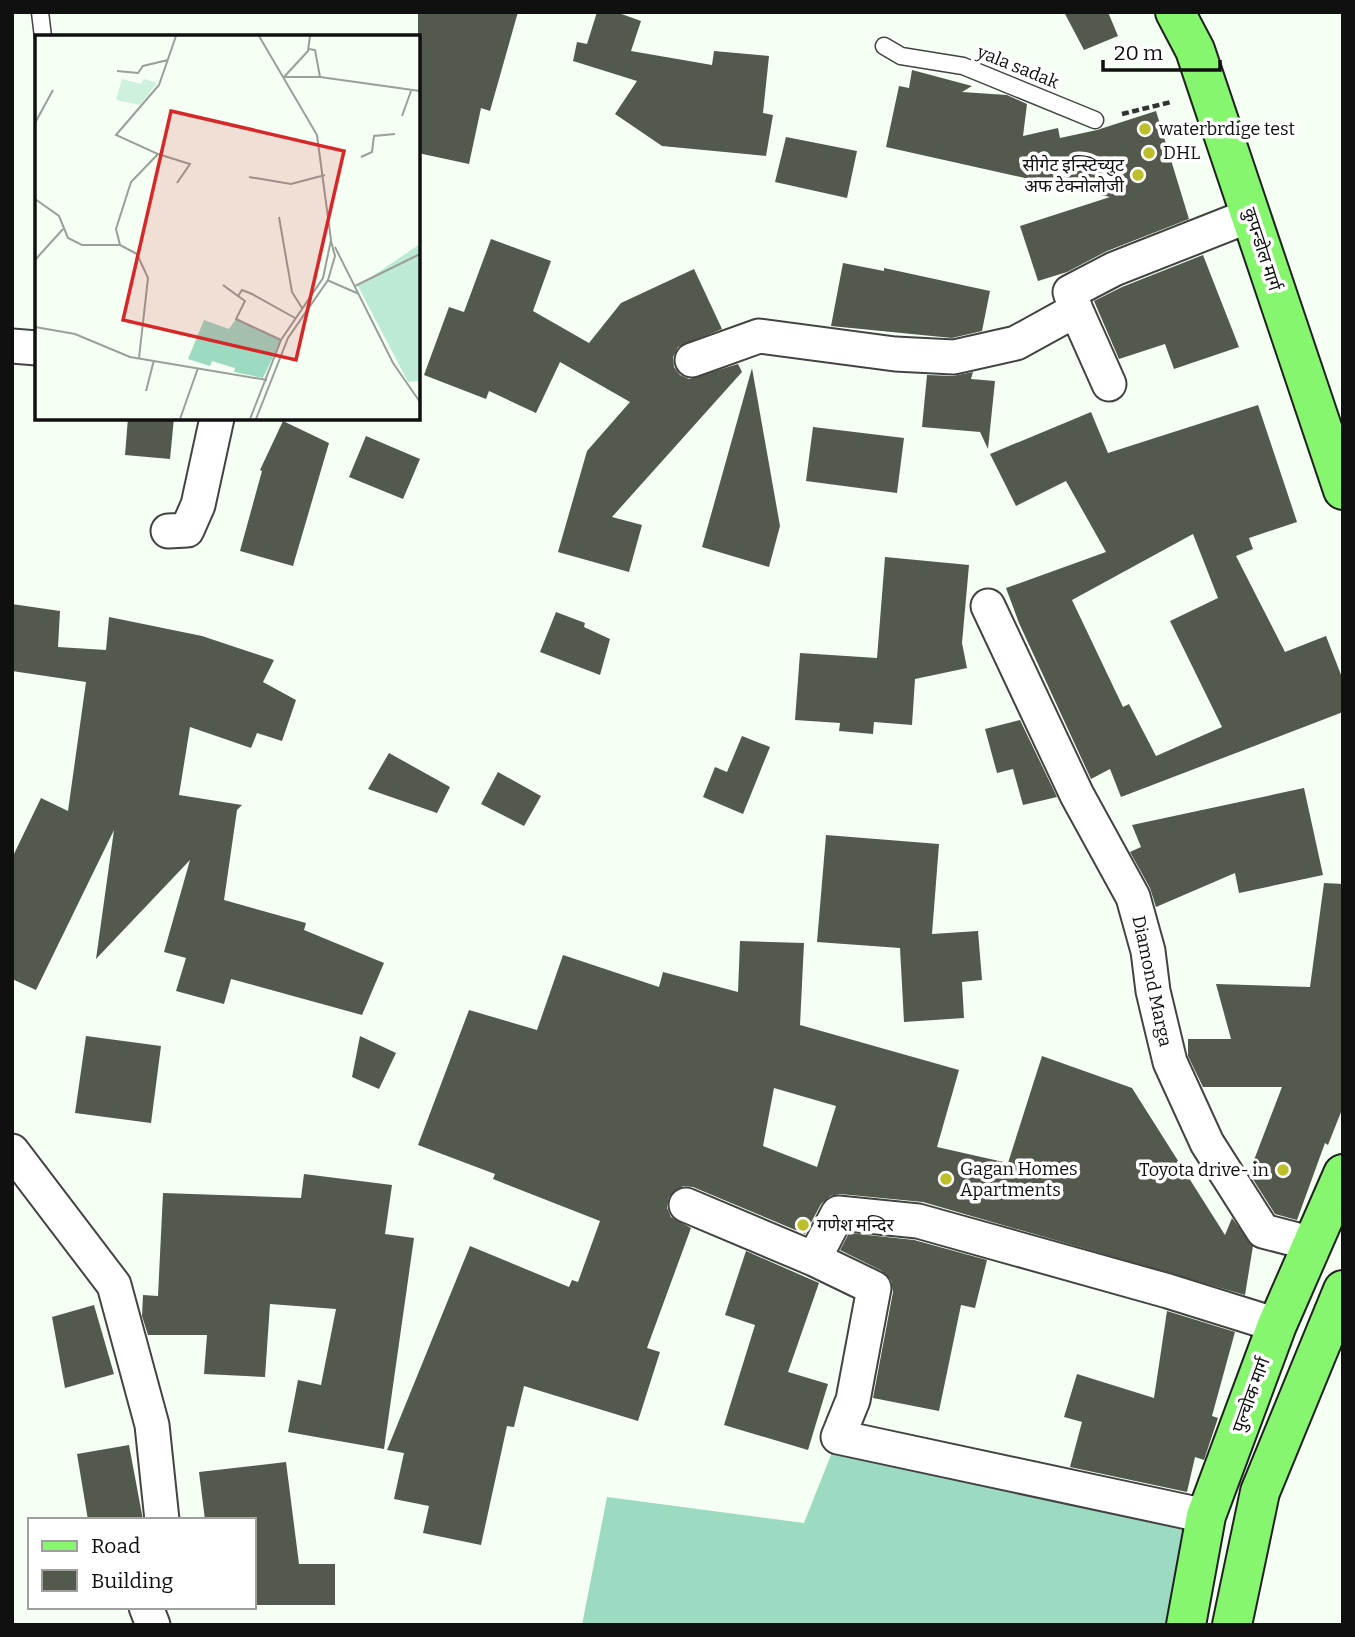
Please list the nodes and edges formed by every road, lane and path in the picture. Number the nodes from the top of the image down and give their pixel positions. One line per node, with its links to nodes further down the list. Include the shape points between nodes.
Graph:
1 (40, 12): 3 (lane)
2 (1175, 12): 5 (main road, कुपन्डोल मार्ग, via 1195,50)
3 (43, 35)
4 (884, 46): 6 (lane, yala sadak, via 901,56 963,66)
5 (1209, 93): 6 (path); 7 (main road, कुपन्डोल मार्ग)
6 (1095, 120)
7 (1251, 215): 8 (street, via 1070,292); 14 (main road, कुपन्डोल मार्ग)
8 (1076, 310): 11 (street, via 1016,343 954,357 759,336); 12 (street)
9 (12, 346): 10 (street)
10 (35, 348)
11 (692, 360)
12 (1109, 384)
13 (217, 420): 15 (street, via 198,505 187,530)
14 (1343, 489)
15 (168, 531)
16 (988, 606): 20 (street, Diamond Marga, via 1077,795 1133,897 1170,1062 1208,1143 1263,1231)
17 (12, 1151): 25 (street, via 114,1285 152,1425)
18 (1343, 1174): 20 (main road, पुल्चोक मार्ग)
19 (686, 1205): 21 (street)
20 (1313, 1244): 23 (main road, पुल्चोक मार्ग)
21 (814, 1259): 23 (street, via 838,1213 918,1221); 24 (street, via 874,1288 853,1401 838,1437)
22 (1343, 1290): 27 (main road, via 1260,1492)
23 (1277, 1325): 24 (main road, पुल्चोक मार्ग)
24 (1206, 1516): 26 (main road, पुल्चोक मार्ग)
25 (162, 1518)
26 (1186, 1625)
27 (1232, 1625)

